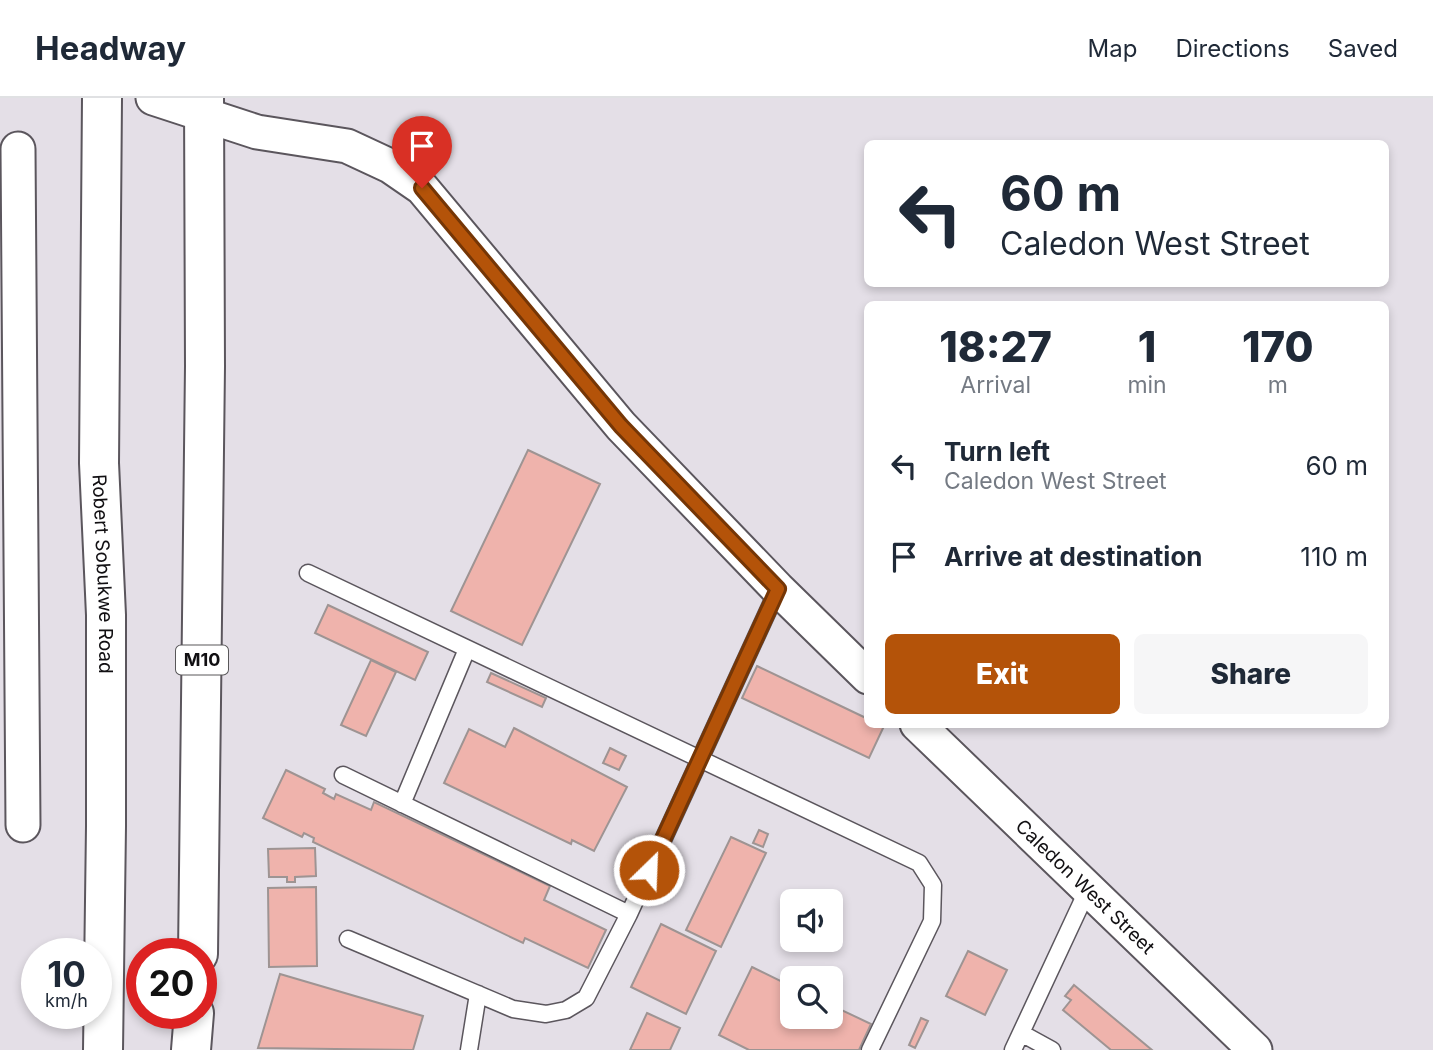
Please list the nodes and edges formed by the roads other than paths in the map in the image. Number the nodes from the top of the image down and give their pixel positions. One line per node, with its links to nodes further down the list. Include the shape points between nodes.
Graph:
1 (102, 98): 22 (main road, Robert Sobukwe Road)
2 (153, 98): 3 (street)
3 (204, 108): 7 (street, via 257,132 347,146 390,166 422,188 621,426); 17 (main road, M10)
4 (18, 149): 5 (street)
5 (10, 477): 14 (street)
6 (308, 573): 8 (lane)
7 (778, 589): 9 (street); 11 (lane)
8 (467, 649): 11 (lane); 13 (lane)
9 (864, 673)
10 (921, 728): 15 (street, Caledon West Street)
11 (700, 760): 16 (lane); 25 (lane, via 919,863 928,873 933,885 932,921)
12 (343, 775): 13 (lane)
13 (402, 804): 16 (lane)
14 (23, 825)
15 (1087, 889): 21 (lane); 28 (street, Caledon West Street)
16 (629, 914): 19 (lane, via 586,998 566,1010 546,1014 513,1009)
17 (198, 938)
18 (348, 939): 19 (lane)
19 (478, 994): 24 (lane)
20 (193, 1029): 23 (main road)
21 (1021, 1033): 26 (lane); 27 (lane)
22 (103, 1050)
23 (191, 1050)
24 (469, 1050)
25 (870, 1050)
26 (1013, 1050)
27 (1052, 1050)
28 (1255, 1050)

